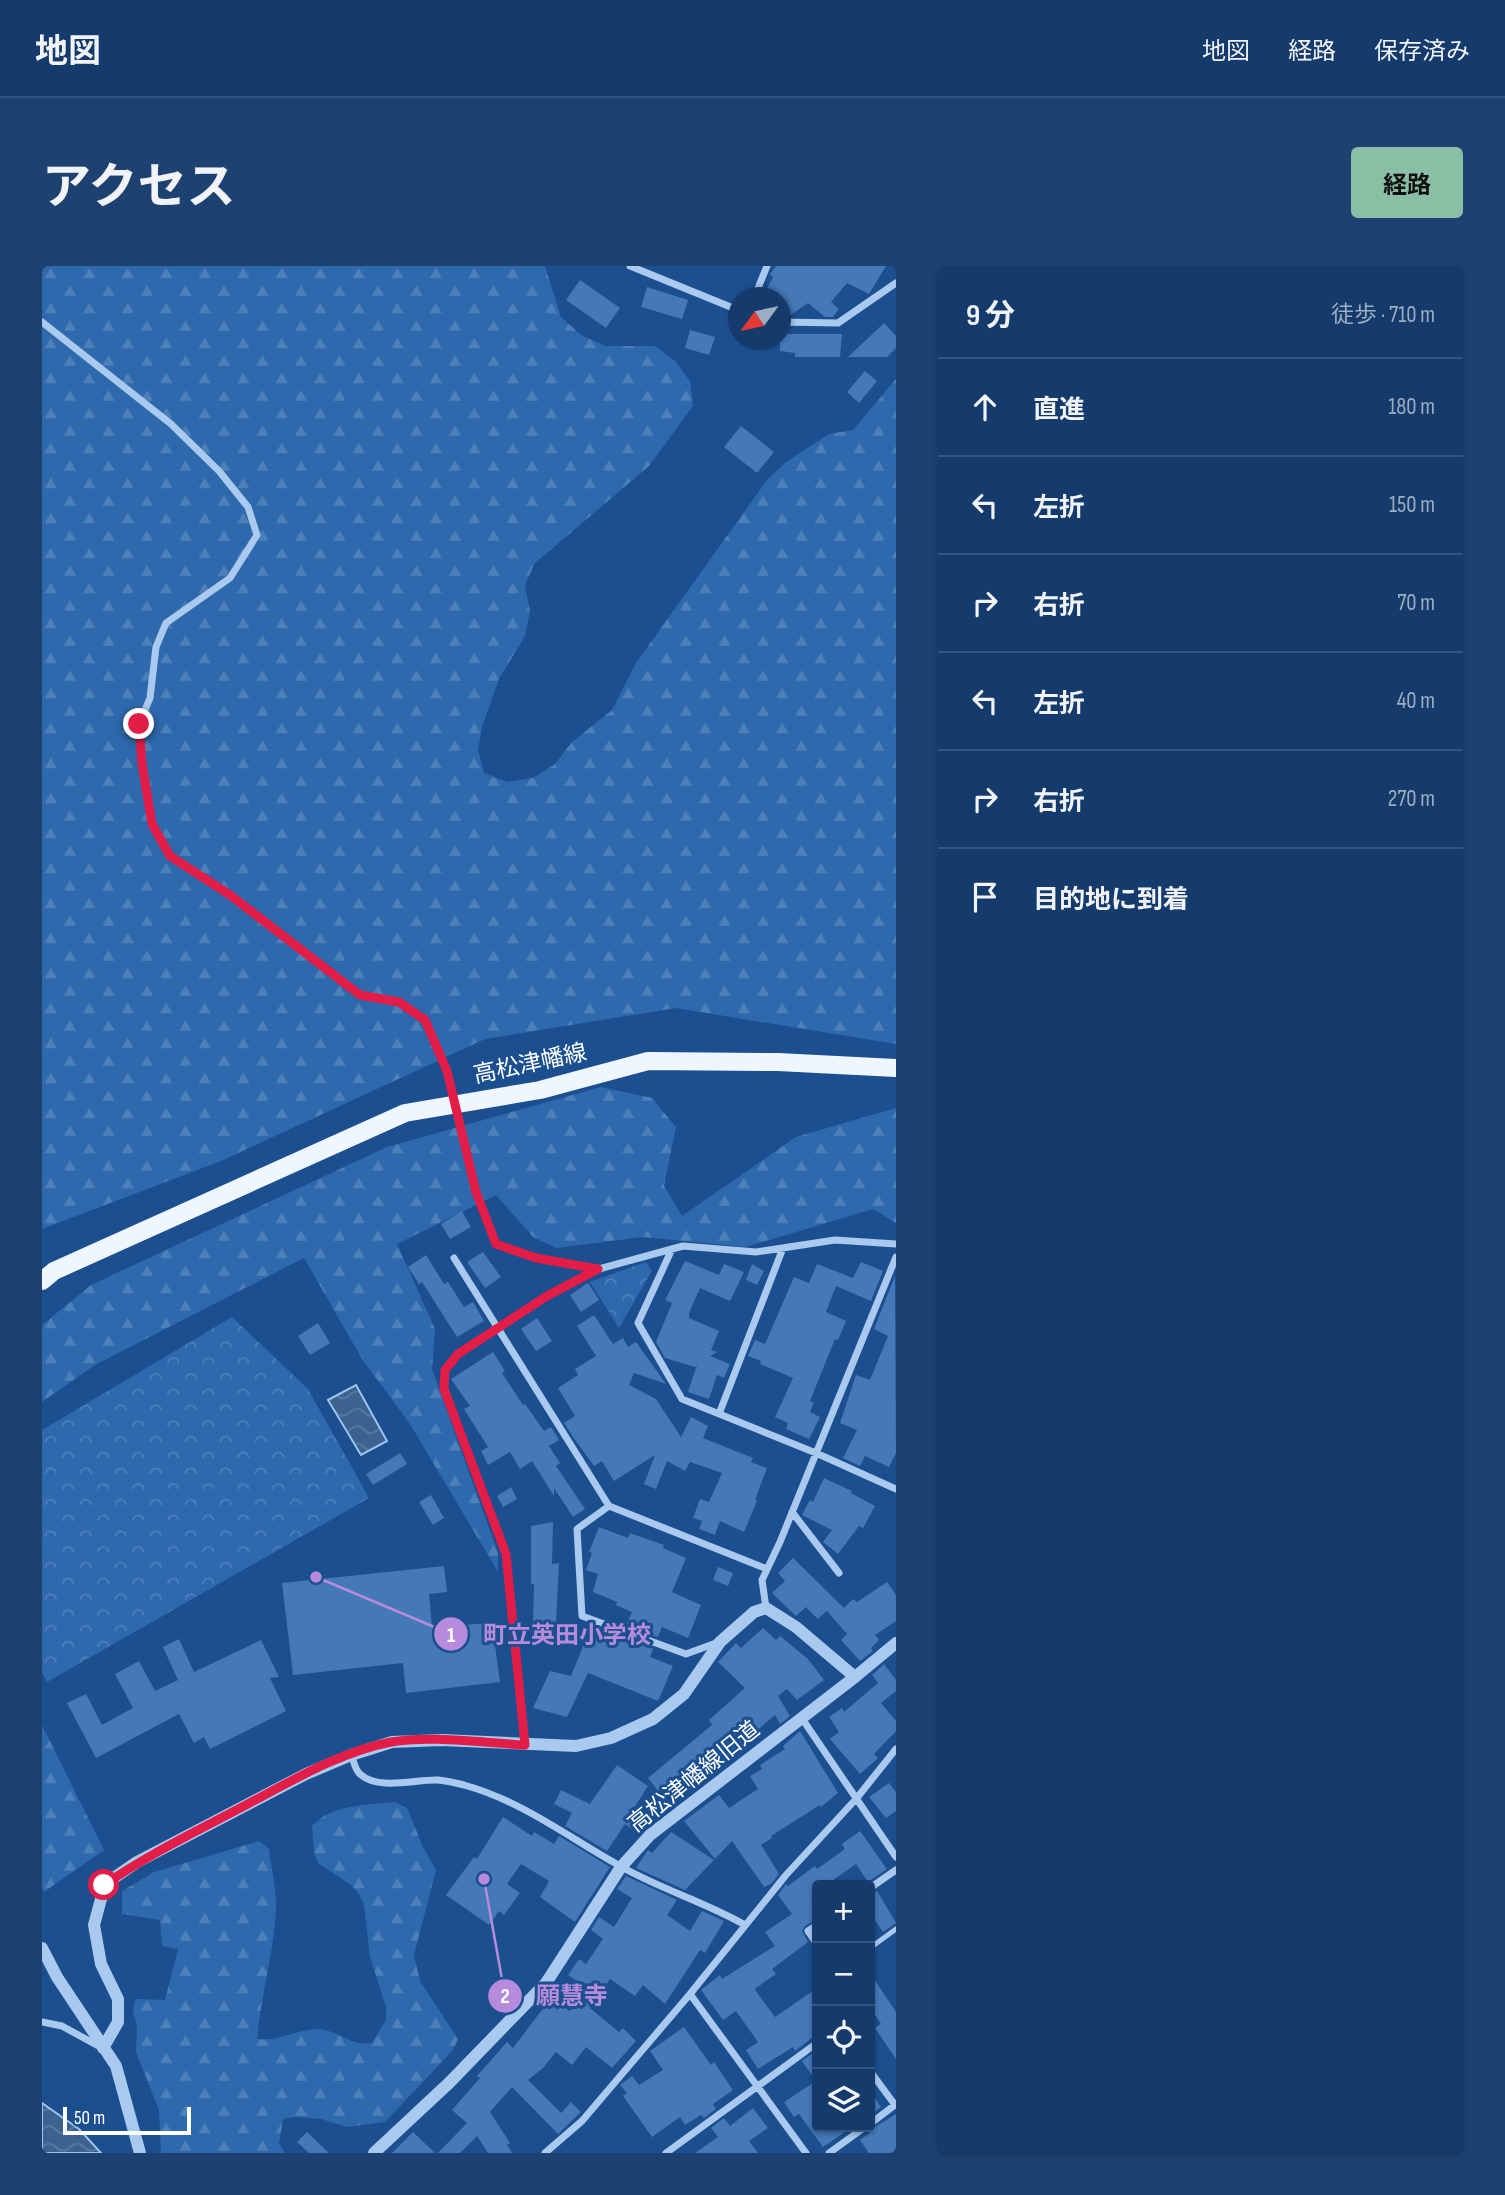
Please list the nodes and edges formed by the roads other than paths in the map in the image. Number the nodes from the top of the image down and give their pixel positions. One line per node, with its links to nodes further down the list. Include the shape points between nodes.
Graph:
1 (631, 266): 5 (street)
2 (767, 266): 4 (street)
3 (896, 282): 6 (street, via 838,323)
4 (758, 287)
5 (728, 306)
6 (791, 321)
7 (42, 322): 14 (street, bridge, via 171,424 219,471 248,507 257,534 230,578 166,623 156,647 150,698 139,724 152,824 170,856 230,895 360,995 399,1002 425,1020 447,1071 476,1192 496,1244 536,1258)
8 (896, 1068): 15 (main road, 高松津幡線, via 648,1061 540,1090 405,1113)
9 (896, 1244): 11 (street, via 835,1240)
10 (672, 1248): 11 (street, via 756,1252); 14 (street); 17 (street, via 638,1323 682,1399)
11 (783, 1248): 17 (street)
12 (896, 1257): 18 (street)
13 (454, 1258): 16 (street)
14 (598, 1269): 16 (street)
15 (42, 1281)
16 (499, 1328): 20 (street); 29 (street, via 458,1354 445,1370 444,1389 506,1554)
17 (719, 1414): 18 (street)
18 (816, 1453): 19 (street); 21 (street)
19 (896, 1489)
20 (609, 1506): 22 (street); 25 (street, via 577,1529 582,1616 685,1654)
21 (792, 1512): 22 (street); 23 (street)
22 (767, 1569): 24 (street, via 762,1580)
23 (839, 1573)
24 (766, 1608): 25 (street, via 754,1612); 27 (street)
25 (720, 1642): 29 (street, via 684,1694 653,1719 611,1738 576,1746)
26 (896, 1643): 27 (street, 高松津幡線旧道)
27 (855, 1677): 28 (street, 高松津幡線旧道)
28 (801, 1717): 32 (street); 34 (street, 高松津幡線旧道, via 650,1835)
29 (525, 1745): 31 (street, via 392,1742)
30 (896, 1749): 32 (street)
31 (351, 1755): 34 (street, via 358,1773 370,1780 399,1784 439,1780 498,1796); 44 (street, via 137,1862 104,1885 94,1925 101,1964 118,1998 118,2022)
32 (856, 1799): 33 (street); 37 (street)
33 (896, 1857)
34 (621, 1867): 37 (street); 50 (street, 高松津幡線旧道, via 546,1983)
35 (896, 1870): 36 (street)
36 (875, 1885)
37 (745, 1925): 41 (street)
38 (896, 1929): 39 (lane)
39 (875, 1944)
40 (42, 1948): 44 (street)
41 (690, 1994): 46 (street); 52 (street, via 582,2121)
42 (42, 2022): 44 (street, via 62,2026)
43 (812, 2047): 46 (street)
44 (103, 2048): 51 (street, via 116,2066)
45 (875, 2078): 47 (street)
46 (757, 2086): 53 (street); 54 (street)
47 (895, 2105): 48 (street)
48 (875, 2120)
49 (858, 2132): 55 (street)
50 (376, 2152)
51 (140, 2153)
52 (545, 2153)
53 (666, 2153)
54 (806, 2153)
55 (830, 2153)

